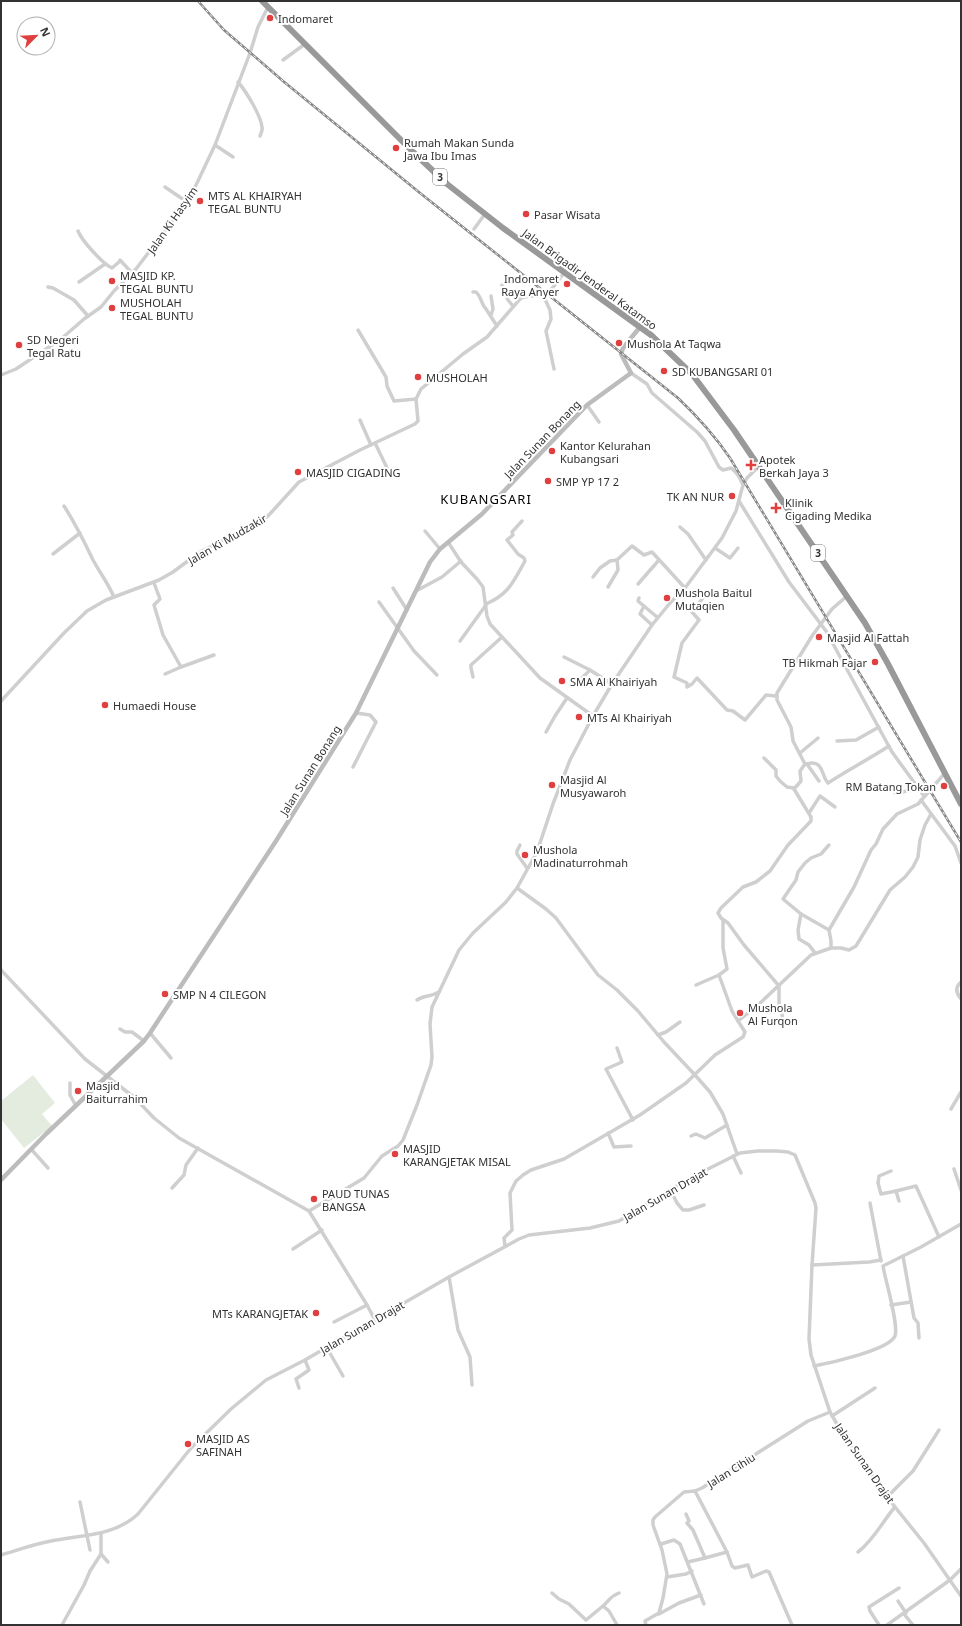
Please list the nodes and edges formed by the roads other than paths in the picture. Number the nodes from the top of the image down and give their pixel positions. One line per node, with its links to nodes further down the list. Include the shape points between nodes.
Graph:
1 (262, 1): 2 (highway, Jalan Brigadir Jenderal Katamso / 3)
2 (268, 7): 3 (highway, Jalan Brigadir Jenderal Katamso / 3); 5 (street, Jalan Ki Hasyim)
3 (305, 44): 4 (street); 11 (highway, Jalan Brigadir Jenderal Katamso / 3, via 412,152)
4 (283, 60)
5 (238, 82): 6 (street, via 248,95 262,125); 7 (street, Jalan Ki Hasyim)
6 (260, 136)
7 (215, 145): 8 (street); 10 (street, Jalan Ki Hasyim)
8 (233, 157)
9 (165, 187): 10 (street)
10 (187, 202): 15 (street, Jalan Ki Hasyim)
11 (485, 214): 12 (street); 16 (highway, Jalan Brigadir Jenderal Katamso / 3)
12 (474, 229)
13 (78, 231): 14 (street)
14 (105, 264): 15 (street, via 112,268 120,262 119,260); 17 (street)
15 (132, 273): 25 (street, Jalan Ki Hasyim, via 101,307)
16 (564, 273): 21 (street, via 547,294); 27 (highway, Jalan Brigadir Jenderal Katamso / 3)
17 (79, 282)
18 (502, 285): 23 (street)
19 (48, 288): 25 (street, via 53,288 74,300)
20 (473, 292): 24 (street, via 479,294 484,308)
21 (543, 295): 23 (street, via 522,297); 29 (street, via 550,310 551,320 546,331)
22 (491, 296): 24 (street)
23 (512, 306): 26 (street)
24 (491, 315): 26 (street)
25 (88, 316): 31 (street, Jalan Ki Hasyim, via 56,343)
26 (496, 326): 32 (street, via 483,341 421,389)
27 (640, 327): 30 (street, via 621,354); 37 (highway, Jalan Brigadir Jenderal Katamso / 3, via 692,374)
28 (358, 330): 32 (street, via 386,377 394,401)
29 (554, 369)
30 (631, 373): 33 (street, Jalan Sunan Bonang); 39 (street, via 647,384 656,396 697,432 720,468 734,470)
31 (1, 375)
32 (416, 399): 36 (street, Jalan Ki Mudzakir, via 417,423)
33 (587, 405): 35 (street); 46 (street, Jalan Sunan Bonang, via 482,514)
34 (360, 420): 36 (street)
35 (599, 422)
36 (373, 444): 38 (street); 56 (street, Jalan Ki Mudzakir, via 299,482 268,516 200,552)
37 (758, 467): 39 (street); 63 (highway, Jalan Brigadir Jenderal Katamso / 3)
38 (389, 472)
39 (743, 485): 40 (street)
40 (739, 501): 47 (street, via 726,531); 71 (street, via 789,582)
41 (64, 506): 45 (street)
42 (522, 521): 67 (street, via 507,540 525,561 504,594)
43 (680, 527): 53 (street)
44 (426, 530): 49 (street)
45 (80, 533): 50 (street); 64 (street)
46 (448, 542): 49 (street, Jalan Sunan Bonang); 54 (street)
47 (715, 548): 48 (street, via 730,558); 53 (street)
48 (738, 548)
49 (440, 549): 61 (street, Jalan Sunan Bonang, via 430,562)
50 (53, 554)
51 (617, 560): 52 (street, via 632,546 644,555 651,552); 55 (street, via 606,563); 59 (street, via 618,570)
52 (659, 560): 57 (street); 60 (street)
53 (706, 560): 60 (street)
54 (461, 561): 61 (street, via 442,577); 67 (street, via 480,583)
55 (593, 577)
56 (154, 583): 64 (street, Jalan Ki Mudzakir); 78 (street, via 160,598 154,606 162,630)
57 (638, 584)
58 (393, 588): 69 (street)
59 (608, 588)
60 (685, 588): 70 (street)
61 (416, 591): 69 (street, Jalan Sunan Bonang)
62 (706, 594): 85 (street, via 692,612 699,620 682,643 674,677 687,683 687,687 697,678 727,710 733,711 745,720 766,696)
63 (847, 596): 71 (street, via 832,609); 99 (highway, Jalan Brigadir Jenderal Katamso / 3, via 888,664)
64 (114, 597): 87 (street, Jalan Ki Mudzakir, via 78,618)
65 (639, 598): 68 (street, via 638,601)
66 (379, 602): 73 (street)
67 (486, 604): 74 (street, via 488,620); 75 (street)
68 (644, 606): 70 (street); 72 (street, via 640,614)
69 (407, 610): 73 (street, Jalan Sunan Bonang)
70 (657, 618): 72 (street)
71 (821, 624): 85 (street); 90 (street)
72 (652, 625): 84 (street)
73 (398, 628): 81 (street, via 414,651); 88 (street, Jalan Sunan Bonang)
74 (502, 637): 82 (street, via 471,665); 86 (street, via 540,678)
75 (460, 641)
76 (214, 655): 78 (street)
77 (564, 657): 79 (street)
78 (181, 667): 80 (street)
79 (590, 670): 83 (street); 84 (street)
80 (164, 674)
81 (437, 675)
82 (473, 677)
83 (580, 680)
84 (612, 684): 89 (street)
85 (776, 696): 95 (street, via 791,727)
86 (567, 698): 89 (street); 91 (street)
87 (1, 701)
88 (356, 713): 98 (street, via 370,715 376,722); 132 (street, Jalan Sunan Bonang, via 276,841)
89 (593, 716): 113 (street, via 570,760)
90 (879, 727): 93 (street, via 856,740); 94 (street)
91 (546, 732)
92 (818, 738): 95 (street)
93 (837, 741)
94 (889, 746): 97 (street, via 828,783 817,765); 102 (street, via 898,762)
95 (800, 754): 97 (street)
96 (764, 758): 101 (street, via 776,770 776,776 788,787)
97 (806, 764): 100 (street); 101 (street, via 800,771 801,781)
98 (353, 766)
99 (945, 773): 104 (street); 106 (highway, Jalan Brigadir Jenderal Katamso / 3)
100 (819, 781)
101 (794, 788): 108 (street)
102 (920, 789): 103 (street); 104 (street)
103 (895, 793)
104 (924, 796): 105 (street)
105 (922, 800): 109 (street); 117 (street, via 916,806 896,814 883,829)
106 (961, 804)
107 (834, 807): 108 (street, via 820,796)
108 (809, 813): 116 (street, via 810,821 788,845 770,871 756,882 743,887 721,908 718,913)
109 (931, 814): 112 (street, via 954,846); 118 (street, via 925,825 918,858 913,867 889,892 856,946 849,950)
110 (520, 845): 113 (street, via 517,854)
111 (829, 845): 115 (street, via 821,854 805,863 783,898)
112 (961, 863)
113 (528, 868): 114 (street)
114 (517, 888): 125 (street, via 459,950); 133 (street, via 556,918 598,975 627,999)
115 (801, 914): 117 (street); 119 (street, via 799,939 809,945)
116 (723, 920): 121 (street, via 723,948 727,969); 124 (street, via 728,922 744,946)
117 (829, 930): 118 (street)
118 (831, 948): 119 (street)
119 (815, 953): 124 (street)
120 (1, 970): 138 (street, via 65,1040)
121 (720, 975): 123 (street); 129 (street)
122 (961, 982): 126 (street, via 956,989)
123 (696, 985)
124 (779, 986): 129 (street); 130 (street)
125 (439, 992): 127 (street); 164 (street, via 432,1007 430,1024 431,1065 403,1140 382,1156 364,1178)
126 (961, 999)
127 (417, 1000)
128 (680, 1022): 133 (street)
129 (738, 1022): 137 (street, via 745,1035 715,1055)
130 (783, 1025)
131 (120, 1029): 134 (street, via 132,1032)
132 (150, 1032): 134 (street, Jalan Sunan Bonang); 136 (street)
133 (658, 1035): 137 (street)
134 (144, 1041): 138 (street, Jalan Sunan Bonang)
135 (617, 1048): 143 (street, via 622,1062 606,1069)
136 (171, 1058)
137 (695, 1074): 143 (street, via 672,1094); 144 (street, via 716,1101)
138 (107, 1077): 141 (street, Jalan Sunan Bonang); 148 (street, via 136,1098 163,1127)
139 (70, 1083): 141 (street, via 70,1095)
140 (961, 1092): 142 (street)
141 (76, 1106): 149 (street, Jalan Sunan Bonang)
142 (951, 1109)
143 (633, 1120): 145 (street)
144 (727, 1125): 146 (street, via 705,1138 696,1134); 150 (street)
145 (608, 1133): 147 (street, via 614,1147); 168 (street, via 564,1159 531,1170 516,1181 510,1193 512,1227 504,1238)
146 (691, 1136)
147 (631, 1146)
148 (198, 1148): 157 (street, via 189,1158 184,1175); 164 (street)
149 (31, 1149): 152 (street); 156 (street, Jalan Sunan Bonang)
150 (737, 1154): 151 (street, Jalan Sunan Drajat); 172 (street, Jalan Sunan Drajat, via 777,1151 795,1156 815,1203)
151 (733, 1156): 155 (street); 159 (street, Jalan Sunan Drajat)
152 (48, 1168)
153 (954, 1169): 158 (street)
154 (891, 1171): 160 (street, via 879,1176 878,1183 881,1194)
155 (741, 1173)
156 (1, 1180)
157 (172, 1188)
158 (961, 1190)
159 (671, 1191): 163 (street, via 683,1210); 168 (street, Jalan Sunan Drajat, via 619,1221 577,1230 528,1235)
160 (896, 1191): 161 (street); 167 (street, via 916,1186)
161 (899, 1201)
162 (870, 1203): 171 (street)
163 (704, 1205)
164 (309, 1210): 166 (street)
165 (961, 1224): 167 (street)
166 (322, 1230): 169 (street); 176 (street)
167 (939, 1237): 170 (street)
168 (505, 1246): 174 (street, Jalan Sunan Drajat)
169 (293, 1249)
170 (903, 1256): 173 (street); 175 (street)
171 (880, 1260): 172 (street); 173 (street)
172 (812, 1265): 183 (street, Jalan Sunan Drajat, via 808,1339)
173 (883, 1266): 177 (street)
174 (448, 1277): 178 (street, Jalan Sunan Drajat); 185 (street, via 458,1330 470,1357)
175 (911, 1302): 177 (street); 180 (street, via 914,1318 918,1322)
176 (368, 1305): 178 (street); 179 (street)
177 (891, 1305): 183 (street, via 896,1330 892,1339 882,1346 841,1361)
178 (375, 1320): 181 (street, Jalan Sunan Drajat)
179 (334, 1322)
180 (919, 1338)
181 (327, 1348): 182 (street, Jalan Sunan Drajat); 184 (street)
182 (305, 1360): 186 (street, via 309,1370 296,1379); 195 (street, Jalan Sunan Drajat, via 266,1380 231,1409 191,1448 135,1516)
183 (814, 1366): 188 (street, Jalan Sunan Drajat)
184 (343, 1376)
185 (472, 1386)
186 (299, 1388)
187 (875, 1388): 188 (street, Jalan Cihiu)
188 (831, 1414): 190 (street, Jalan Cihiu, via 808,1421 728,1473); 191 (street, Jalan Sunan Drajat)
189 (939, 1430): 191 (street, via 913,1471)
190 (695, 1491): 197 (street, Jalan Cihiu, via 684,1492 654,1518 653,1525); 199 (street)
191 (887, 1497): 193 (street, Jalan Sunan Drajat)
192 (80, 1502): 196 (street)
193 (895, 1507): 200 (street, via 870,1543); 209 (street, Jalan Sunan Drajat)
194 (686, 1514): 203 (street, via 689,1520 687,1523)
195 (101, 1533): 196 (street, Jalan Sunan Drajat); 201 (street)
196 (87, 1536): 198 (street); 202 (street, Jalan Sunan Drajat, via 51,1541)
197 (661, 1544): 205 (street, via 674,1540 678,1542); 208 (street, Jalan Cihiu)
198 (90, 1550)
199 (727, 1552): 203 (street); 223 (street, via 732,1566 735,1568 748,1565 752,1577 769,1572)
200 (858, 1552)
201 (101, 1554): 204 (street); 220 (street)
202 (1, 1555)
203 (706, 1558): 205 (street)
204 (108, 1562)
205 (688, 1562): 207 (street)
206 (961, 1569): 209 (street)
207 (692, 1571): 208 (street); 213 (street)
208 (667, 1577): 219 (street, Jalan Cihiu, via 664,1598)
209 (950, 1580): 214 (street, Jalan Sunan Drajat); 218 (street)
210 (898, 1588): 224 (street, via 869,1607)
211 (552, 1593): 217 (street, via 586,1620)
212 (619, 1593): 217 (street, via 609,1598)
213 (701, 1595): 216 (street); 219 (street)
214 (961, 1596)
215 (898, 1601): 218 (street)
216 (704, 1604)
217 (602, 1606): 221 (street, via 609,1611)
218 (905, 1613): 225 (street); 226 (street)
219 (657, 1615): 222 (street, Jalan Cihiu, via 645,1621)
220 (62, 1625)
221 (617, 1625)
222 (646, 1625)
223 (792, 1625)
224 (879, 1625)
225 (887, 1625)
226 (913, 1625)

